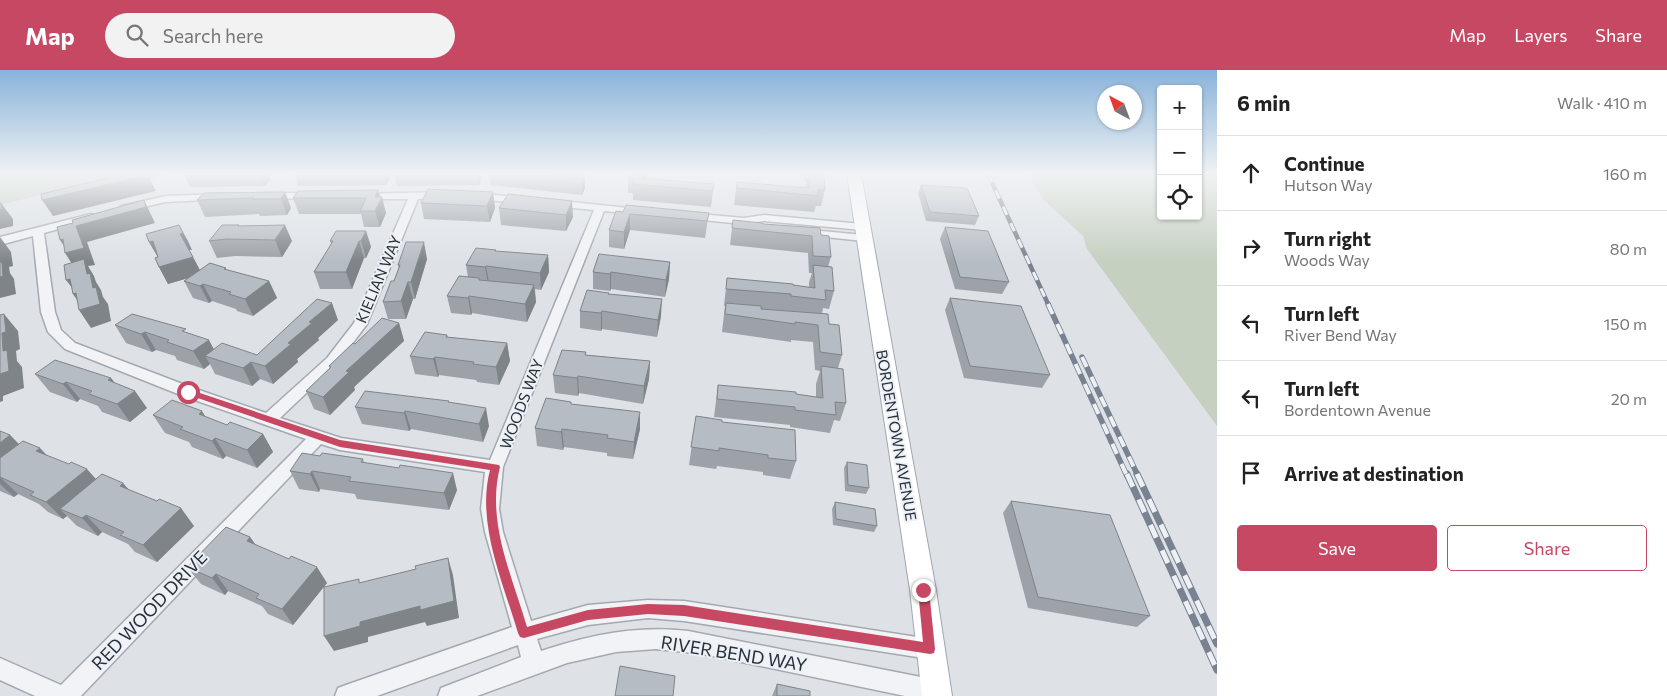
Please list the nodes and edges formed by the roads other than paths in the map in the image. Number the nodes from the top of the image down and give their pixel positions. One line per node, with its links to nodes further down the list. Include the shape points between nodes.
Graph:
1 (148, 203): 8 (street)
2 (411, 203): 11 (street, KIELIAN WAY, via 360,324 332,361)
3 (548, 203): 5 (street)
4 (858, 203): 9 (main road, BORDENTOWN AVENUE)
5 (600, 208): 6 (street); 13 (street, WOODS WAY)
6 (657, 213)
7 (676, 215): 9 (street, via 744,222 764,218)
8 (38, 231): 10 (street); 11 (street, via 48,312 55,332 66,342 82,352)
9 (863, 233): 15 (main road, BORDENTOWN AVENUE)
10 (0, 241)
11 (269, 419): 12 (street)
12 (317, 438): 13 (street); 20 (street, RED WOOD DRIVE)
13 (496, 467): 14 (street, WOODS WAY, via 490,509)
14 (524, 633): 15 (street, RIVER BEND WAY, via 588,615 648,609 684,610); 16 (street, WOODS WAY); 21 (street, RIVER BEND WAY)
15 (930, 649): 18 (main road, BORDENTOWN AVENUE)
16 (534, 664): 18 (street, RIVER BEND WAY, via 588,646 642,639 675,640); 22 (street, RIVER BEND WAY)
17 (0, 669): 19 (street)
18 (937, 694)
19 (60, 696)
20 (66, 696)
21 (346, 696)
22 (449, 696)

